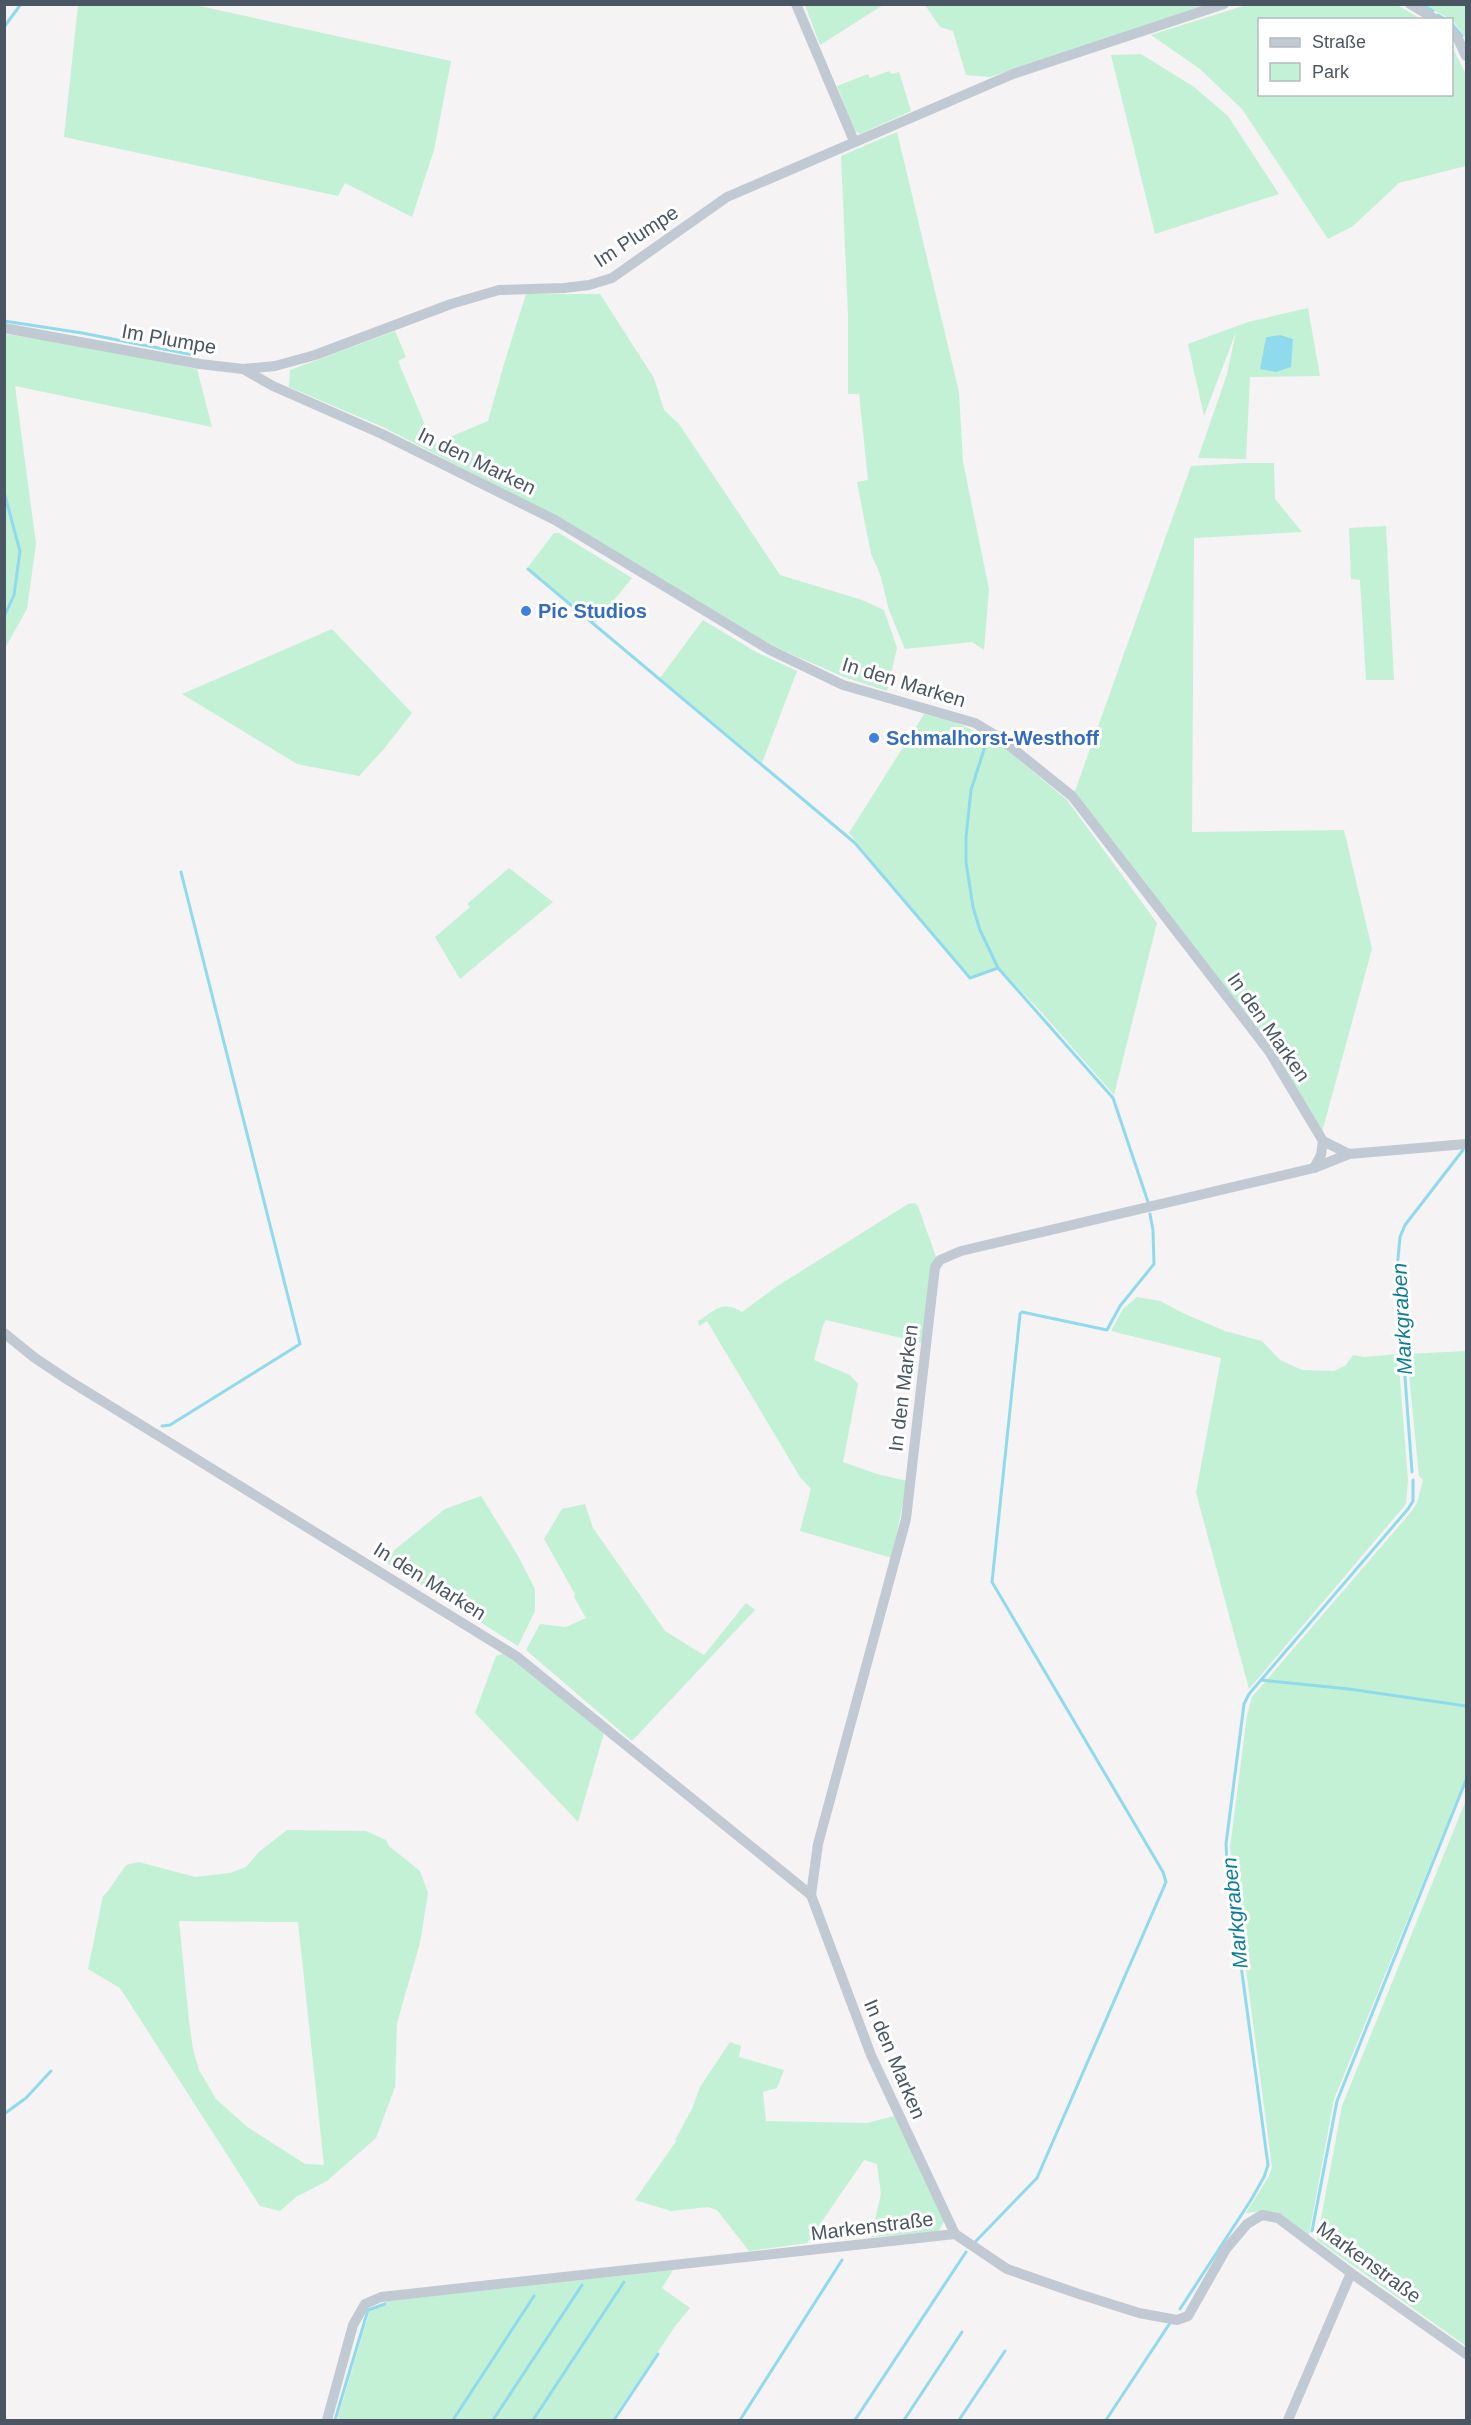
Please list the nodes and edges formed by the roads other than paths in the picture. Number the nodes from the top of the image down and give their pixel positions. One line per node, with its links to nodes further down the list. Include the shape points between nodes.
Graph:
1 (796, 4): 7 (street)
2 (1224, 4): 7 (street, Im Plumpe, via 1013,74)
3 (1410, 4): 4 (street)
4 (1434, 18)
5 (1453, 34): 6 (street)
6 (1467, 56)
7 (854, 141): 9 (street, Im Plumpe, via 728,197 612,278 564,288 499,290)
8 (4, 328): 10 (street, Im Plumpe)
9 (274, 366): 10 (street, Im Plumpe); 11 (street)
10 (243, 369): 11 (street, In den Marken)
11 (273, 386): 12 (street, In den Marken, via 382,434 555,520 770,650 843,685 975,723 1000,738 1072,796 1269,1051)
12 (1323, 1141): 14 (street); 15 (street)
13 (1467, 1144): 14 (street, In den Marken)
14 (1349, 1155): 15 (street, In den Marken)
15 (1314, 1168): 17 (street, In den Marken, via 961,1251 940,1260 935,1267 906,1519 818,1844)
16 (4, 1333): 17 (street, In den Marken, via 68,1380 516,1656)
17 (811, 1895): 18 (street, In den Marken, via 872,2055)
18 (955, 2234): 19 (street, Markenstraße, via 1007,2269 1121,2307 1178,2320 1188,2316 1226,2249 1246,2224 1262,2215 1278,2218); 21 (street, Markenstraße, via 381,2297 365,2304 353,2325)
19 (1351, 2273): 20 (street, Markenstraße); 22 (street)
20 (1467, 2354)
21 (327, 2421)
22 (1288, 2421)

